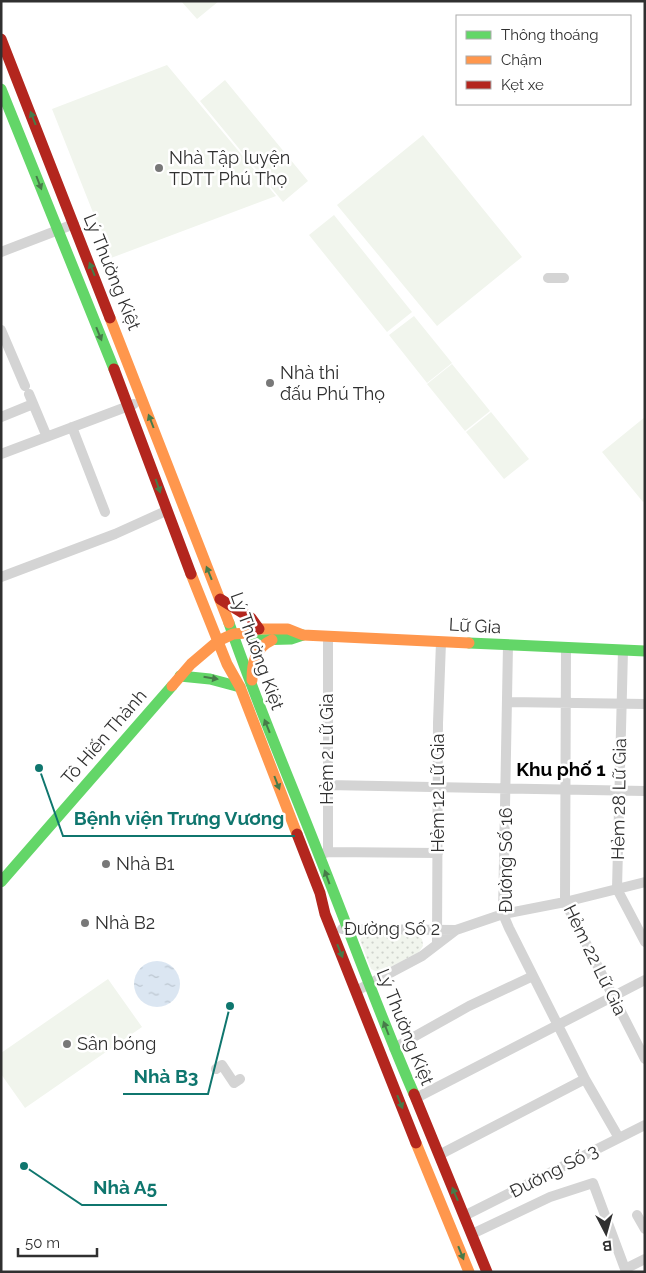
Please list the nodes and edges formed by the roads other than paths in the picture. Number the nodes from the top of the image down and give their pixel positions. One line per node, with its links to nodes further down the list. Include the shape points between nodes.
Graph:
1 (1, 39): 3 (main road, Lý Thường Kiệt, one-way to 1)
2 (1, 89): 4 (main road, Lý Thường Kiệt, one-way to 4)
3 (74, 224): 4 (street); 10 (main road, Lý Thường Kiệt, one-way to 3)
4 (57, 231): 5 (street); 11 (main road, Lý Thường Kiệt, one-way to 11)
5 (1, 252)
6 (548, 278): 7 (street)
7 (564, 278)
8 (1, 330): 9 (street)
9 (29, 395): 12 (street); 14 (street)
10 (143, 400): 11 (street); 19 (main road, Lý Thường Kiệt, one-way to 10)
11 (129, 406): 13 (street); 16 (main road, Lý Thường Kiệt, one-way to 16)
12 (1, 417)
13 (72, 427): 14 (street); 17 (street)
14 (47, 437): 15 (street)
15 (1, 454)
16 (166, 511): 18 (street); 26 (main road, Lý Thường Kiệt)
17 (105, 512)
18 (1, 577)
19 (220, 599): 20 (main road, via 251,618); 22 (main road, Lý Thường Kiệt)
20 (260, 629): 21 (main road, Lữ Gia); 23 (main road, Lữ Gia, via 288,629)
21 (246, 633): 22 (main road, Lữ Gia); 25 (main road, Lữ Gia, via 254,640)
22 (233, 634): 26 (main road, Tô Hiến Thành); 34 (main road, Lý Thường Kiệt)
23 (303, 635): 24 (main road, Lữ Gia); 25 (main road, Lữ Gia)
24 (328, 636): 27 (main road, Lữ Gia); 39 (street, Hẻm 2 Lữ Gia)
25 (272, 640): 34 (main road, via 259,648 254,658)
26 (218, 641): 32 (main road, Tô Hiến Thành); 33 (main road, Lý Thường Kiệt)
27 (441, 642): 28 (main road, Lữ Gia); 40 (street, Hẻm 12 Lữ Gia)
28 (508, 645): 29 (main road, Lữ Gia); 35 (street, Đường Số 16)
29 (566, 647): 30 (main road, Lữ Gia); 36 (street, Hẻm 22 Lữ Gia)
30 (623, 650): 31 (main road, Lữ Gia); 37 (street, Hẻm 28 Lữ Gia)
31 (645, 651)
32 (180, 676): 33 (main road, one-way to 33, via 210,677); 47 (main road, Tô Hiến Thành)
33 (240, 687): 52 (main road, Lý Thường Kiệt, one-way to 52)
34 (254, 694): 46 (main road, Lý Thường Kiệt, one-way to 34)
35 (507, 702): 36 (street); 41 (street, Đường Số 16)
36 (565, 704): 37 (street); 42 (street, Hẻm 22 Lữ Gia)
37 (622, 704): 38 (street); 43 (street, Hẻm 28 Lữ Gia)
38 (645, 704)
39 (327, 785): 40 (street); 46 (street, Hẻm 2 Lữ Gia)
40 (438, 786): 41 (street); 45 (street, Hẻm 12 Lữ Gia)
41 (506, 790): 42 (street); 51 (street, Đường Số 16)
42 (565, 790): 43 (street); 50 (street, Hẻm 22 Lữ Gia)
43 (620, 791): 44 (street); 49 (street, Hẻm 28 Lữ Gia)
44 (645, 792)
45 (438, 853): 46 (street); 54 (street, Hẻm 12 Lữ Gia)
46 (324, 854): 53 (main road, Lý Thường Kiệt, one-way to 46)
47 (1, 882)
48 (645, 882): 49 (street, Đường Số 2)
49 (617, 889): 50 (street, Đường Số 2); 56 (street, Hẻm 28 Lữ Gia)
50 (564, 902): 51 (street, Đường Số 2); 62 (street, Hẻm 22 Lữ Gia)
51 (504, 914): 55 (street, Đường Số 2); 58 (street, Đường Số 16)
52 (331, 929): 53 (street, Đường Số 2); 61 (main road, Lý Thường Kiệt, one-way to 61)
53 (347, 929): 54 (street, Đường Số 2); 60 (main road, Lý Thường Kiệt)
54 (437, 929): 55 (street, Đường Số 2); 57 (street, Hẻm 12 Lữ Gia)
55 (456, 930): 57 (street, Đường Số 2)
56 (645, 942)
57 (437, 944): 60 (street, Đường Số 2, via 422,956)
58 (533, 976): 63 (street, Đường Số 16); 64 (street, via 469,1006)
59 (645, 980): 62 (street)
60 (368, 984): 61 (street, Đường Số 2); 64 (main road, Lý Thường Kiệt, one-way to 60)
61 (356, 991): 79 (main road, Lý Thường Kiệt, one-way to 79)
62 (613, 997): 63 (street); 65 (street, Hẻm 22 Lữ Gia)
63 (558, 1025): 68 (street, Đường Số 16); 69 (street)
64 (394, 1048): 69 (main road, Lý Thường Kiệt)
65 (645, 1059)
66 (216, 1069): 67 (street, via 222,1065 234,1083)
67 (240, 1079)
68 (585, 1079): 71 (street, Đường Số 16); 72 (street)
69 (416, 1098): 72 (main road, Lý Thường Kiệt)
70 (645, 1126): 71 (street, Đường Số 3)
71 (619, 1138): 74 (street, Đường Số 3)
72 (438, 1154): 74 (main road, Lý Thường Kiệt, one-way to 72)
73 (637, 1215): 75 (street)
74 (464, 1216): 76 (main road, Lý Thường Kiệt)
75 (645, 1229)
76 (472, 1234): 78 (street, via 550,1197 593,1183); 80 (main road, Lý Thường Kiệt)
77 (645, 1259): 78 (street)
78 (626, 1270)
79 (469, 1272)
80 (487, 1272)

